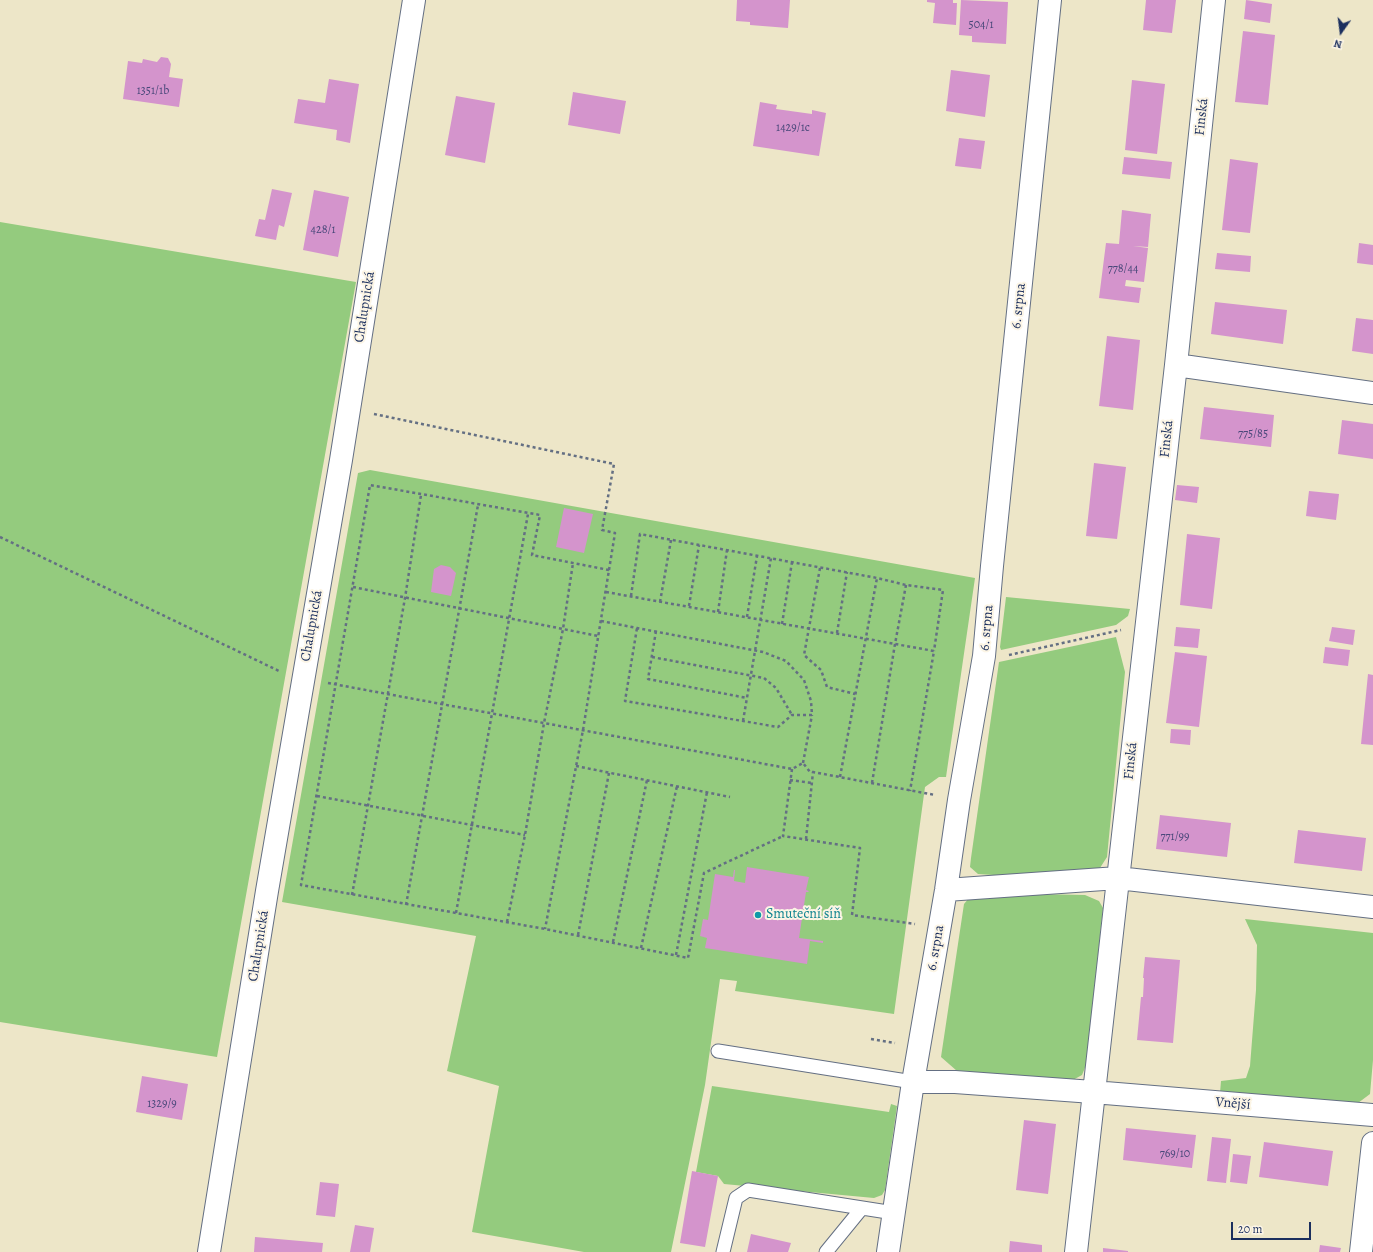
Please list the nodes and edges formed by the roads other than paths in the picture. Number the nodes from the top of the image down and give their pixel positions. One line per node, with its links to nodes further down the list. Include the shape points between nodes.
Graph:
1 (414, 0): 16 (street, Chalupnická)
2 (1050, 0): 7 (street, 6. srpna, via 984,656)
3 (1214, 0): 4 (street, Finská)
4 (1176, 365): 5 (street); 6 (street, Finská)
5 (1373, 393)
6 (1118, 878): 7 (street); 8 (street); 11 (street)
7 (946, 890): 10 (street, 6. srpna)
8 (1373, 907)
9 (718, 1051): 10 (lane)
10 (913, 1082): 11 (street, Vnější, via 954,1082); 15 (street, 6. srpna)
11 (1093, 1092): 12 (street, Vnější); 20 (street)
12 (1373, 1115)
13 (1373, 1143): 21 (street)
14 (862, 1208): 15 (lane); 17 (lane, via 748,1190 736,1198); 18 (lane)
15 (894, 1213): 19 (street, 6. srpna)
16 (209, 1252)
17 (723, 1252)
18 (826, 1252)
19 (888, 1252)
20 (1076, 1252)
21 (1361, 1252)

